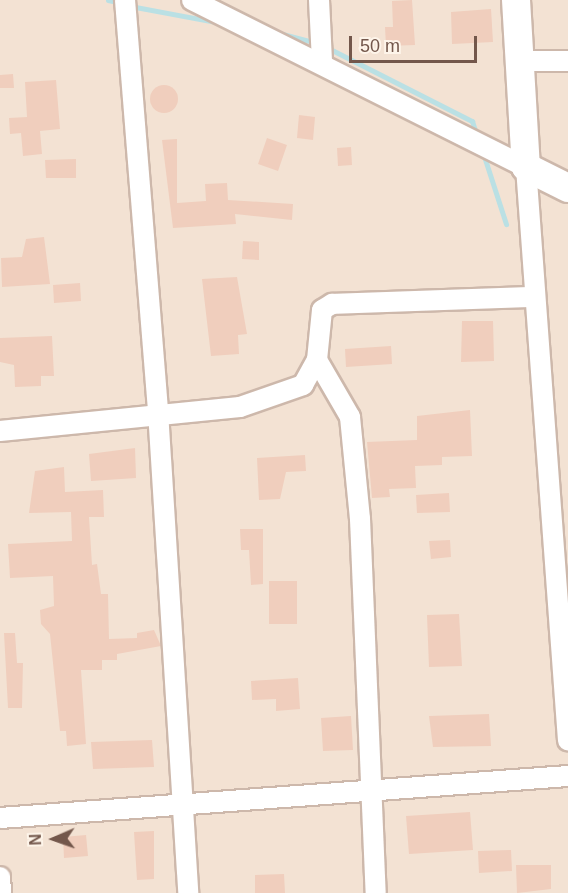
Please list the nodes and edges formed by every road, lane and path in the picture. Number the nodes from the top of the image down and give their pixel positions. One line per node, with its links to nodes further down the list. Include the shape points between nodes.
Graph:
1 (124, 0): 12 (street)
2 (192, 0): 7 (street)
3 (319, 0): 7 (street)
4 (516, 0): 5 (street)
5 (519, 61): 6 (street); 8 (street)
6 (568, 61)
7 (322, 62): 8 (street)
8 (526, 167): 9 (street); 10 (street)
9 (568, 188)
10 (534, 297): 11 (street, via 332,304 322,310); 14 (street)
11 (317, 360): 12 (street, via 303,385 240,406); 16 (street, via 350,417 360,519)
12 (158, 411): 13 (street); 17 (street)
13 (0, 431)
14 (568, 740)
15 (568, 776): 16 (street)
16 (368, 792): 17 (street); 22 (street)
17 (182, 807): 18 (street); 21 (street)
18 (0, 818)
19 (0, 877): 20 (street)
20 (1, 893)
21 (188, 893)
22 (376, 893)

